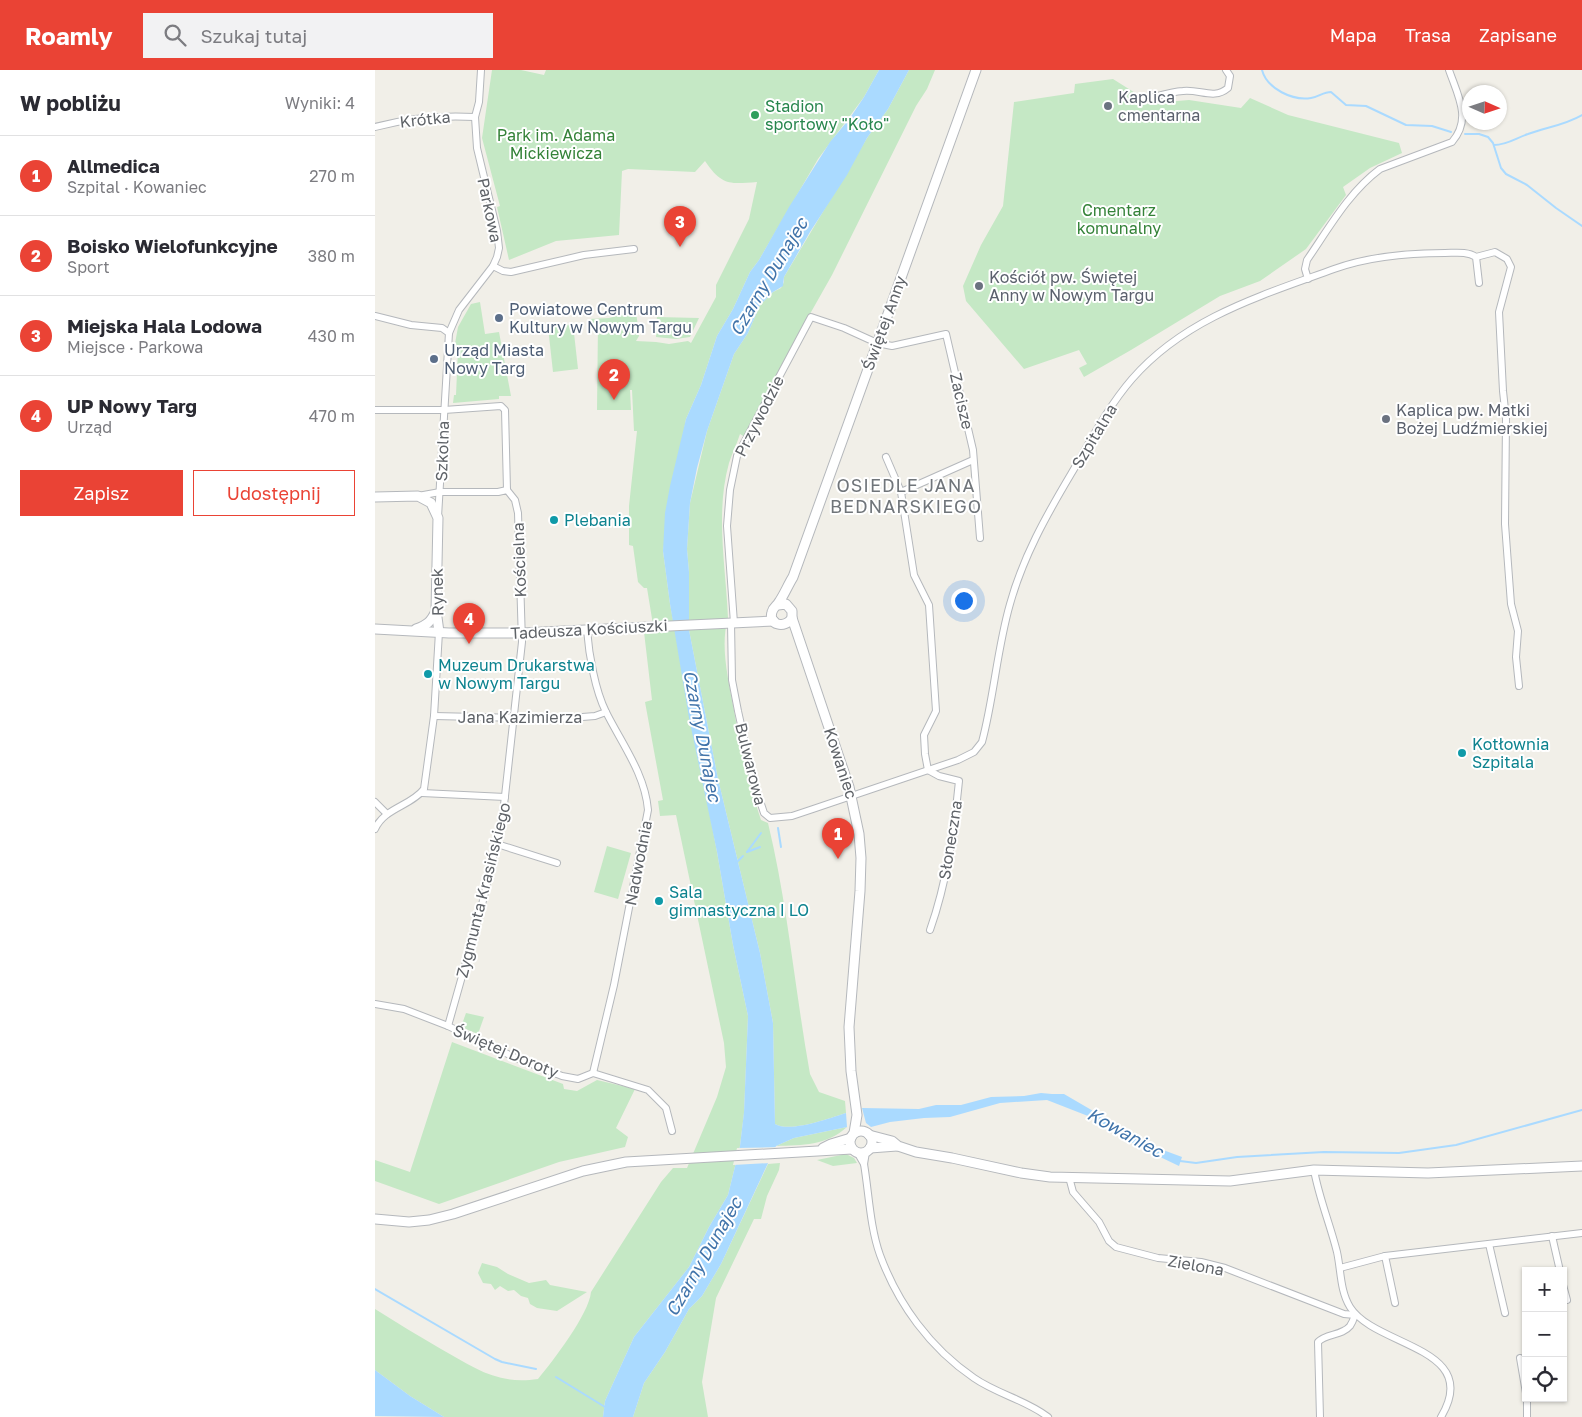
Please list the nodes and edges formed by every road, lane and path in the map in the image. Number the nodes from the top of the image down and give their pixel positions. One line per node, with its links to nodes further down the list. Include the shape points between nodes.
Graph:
1 (481, 70): 6 (street, Parkowa)
2 (976, 70): 15 (street, Świętej Anny)
3 (1226, 70): 5 (street, via 1230,76 1224,92 1212,95 1184,90)
4 (1449, 70): 11 (street, via 1464,115 1459,134 1452,142 1380,169 1352,194 1307,260)
5 (1141, 100)
6 (475, 117): 7 (street, Krótka, via 420,117); 10 (street, Parkowa, via 477,148 499,239)
7 (375, 127)
8 (634, 249): 10 (street, Parkowa, via 584,255 511,272 503,272)
9 (1475, 257): 11 (street, Szpitalna, via 1466,253 1386,256 1345,265); 12 (street); 41 (street, Szpitalna, via 1495,252 1507,259 1511,267 1499,312 1506,419 1505,524 1511,604 1518,631)
10 (493, 266): 14 (street, Szkolna, via 459,310)
11 (1308, 279): 45 (street, Szpitalna, via 1219,313 1195,326 1156,355 1127,385 1102,421 1027,554 1009,606 982,742 974,752)
12 (1479, 283)
13 (375, 316): 14 (street, via 411,326 441,328)
14 (449, 333): 17 (street, Szkolna)
15 (877, 343): 19 (street, Zacisze, via 892,346 946,334); 27 (street, Świętej Anny); 33 (street, Przywodzie, via 811,317 737,456 727,526)
16 (375, 410): 17 (street, Kościelna)
17 (444, 410): 20 (street, Kościelna, via 501,406 505,410); 21 (street, Szkolna)
18 (886, 456): 22 (street)
19 (973, 460): 22 (street); 26 (street, Zacisze)
20 (507, 490): 21 (street); 39 (street, Kościelna, via 515,500 518,513)
21 (440, 492): 23 (street); 25 (street, Rynek)
22 (901, 492): 45 (street, via 914,575 929,605 936,711 924,735)
23 (418, 496): 24 (street); 25 (street, via 431,503)
24 (375, 497)
25 (438, 518): 30 (street, Rynek)
26 (980, 538)
27 (793, 577): 28 (street, Świętej Anny); 29 (street, Świętej Anny)
28 (790, 606): 29 (street); 31 (street)
29 (775, 607): 32 (street); 33 (street, Tadeusza Kościuszki)
30 (436, 610): 36 (street, via 427,625); 38 (street, Rynek)
31 (792, 618): 34 (street); 40 (street, Kowaniec)
32 (774, 620): 33 (street, Tadeusza Kościuszki); 34 (street)
33 (733, 623): 37 (street, Tadeusza Kościuszki); 47 (street, Bulwarowa, via 732,680 750,769 764,813 770,818 792,816)
34 (783, 625): 40 (street, Kowaniec)
35 (375, 629): 36 (street, Rynek)
36 (413, 630): 38 (street, Rynek)
37 (587, 630): 39 (street, Tadeusza Kościuszki); 42 (street, Nadwodnia, via 595,679)
38 (439, 632): 39 (street, Tadeusza Kościuszki); 43 (street)
39 (521, 633): 44 (street, Zygmunta Krasińskiego)
40 (805, 652): 47 (street, Kowaniec)
41 (1519, 686)
42 (606, 712): 44 (street, Jana Kazimierza, via 557,719); 57 (street, Nadwodnia, via 640,776 648,810)
43 (434, 716): 44 (street, Jana Kazimierza); 46 (street, via 426,785)
44 (514, 718): 48 (street, Zygmunta Krasińskiego)
45 (928, 770): 47 (street, Szpitalna); 54 (street, Słoneczna, via 959,781 941,901)
46 (422, 792): 48 (street); 50 (street)
47 (852, 796): 58 (street, Kowaniec, via 861,865 849,1017 850,1065)
48 (505, 797): 52 (street, Zygmunta Krasińskiego)
49 (375, 802): 50 (street)
50 (387, 814): 51 (street)
51 (375, 829)
52 (497, 844): 53 (street); 56 (street, Zygmunta Krasińskiego)
53 (557, 863)
54 (930, 930)
55 (375, 1004): 56 (street, Świętej Doroty, via 404,1009)
56 (448, 1026): 57 (street, Świętej Doroty, via 562,1076 578,1079)
57 (593, 1074): 59 (street, Świętej Doroty, via 648,1090 666,1108)
58 (857, 1115): 60 (street, Kowaniec); 61 (street, Kowaniec)
59 (672, 1130)
60 (867, 1134): 61 (street, via 860,1131); 62 (street); 64 (street, via 871,1140)
61 (852, 1136): 63 (street); 64 (street, via 850,1144)
62 (898, 1146): 64 (street); 67 (street, via 1021,1173)
63 (821, 1150): 64 (street); 68 (street, via 626,1162 583,1171 429,1220)
64 (861, 1150): 81 (street, via 880,1255 905,1308 920,1328 963,1370 988,1387)
65 (1582, 1166): 66 (street, via 1428,1173)
66 (1314, 1170): 67 (street, via 1230,1181); 74 (street, Zielona)
67 (1069, 1177): 77 (street, Zielona, via 1073,1192 1115,1247 1158,1258 1225,1268 1344,1314)
68 (375, 1219)
69 (1582, 1233): 70 (street)
70 (1552, 1236): 71 (street); 73 (street)
71 (1489, 1244): 72 (street); 76 (street)
72 (1385, 1256): 74 (street); 75 (street)
73 (1559, 1267)
74 (1340, 1268): 77 (street, Zielona, via 1344,1294)
75 (1395, 1303)
76 (1505, 1313)
77 (1355, 1315): 82 (street, via 1339,1334 1318,1342); 83 (street, Zielona, via 1373,1328 1427,1353 1440,1364 1450,1390)
78 (1520, 1358): 79 (street)
79 (1522, 1370)
80 (1527, 1402): 84 (street)
81 (1048, 1417)
82 (1321, 1417)
83 (1441, 1417)
84 (1527, 1417)

